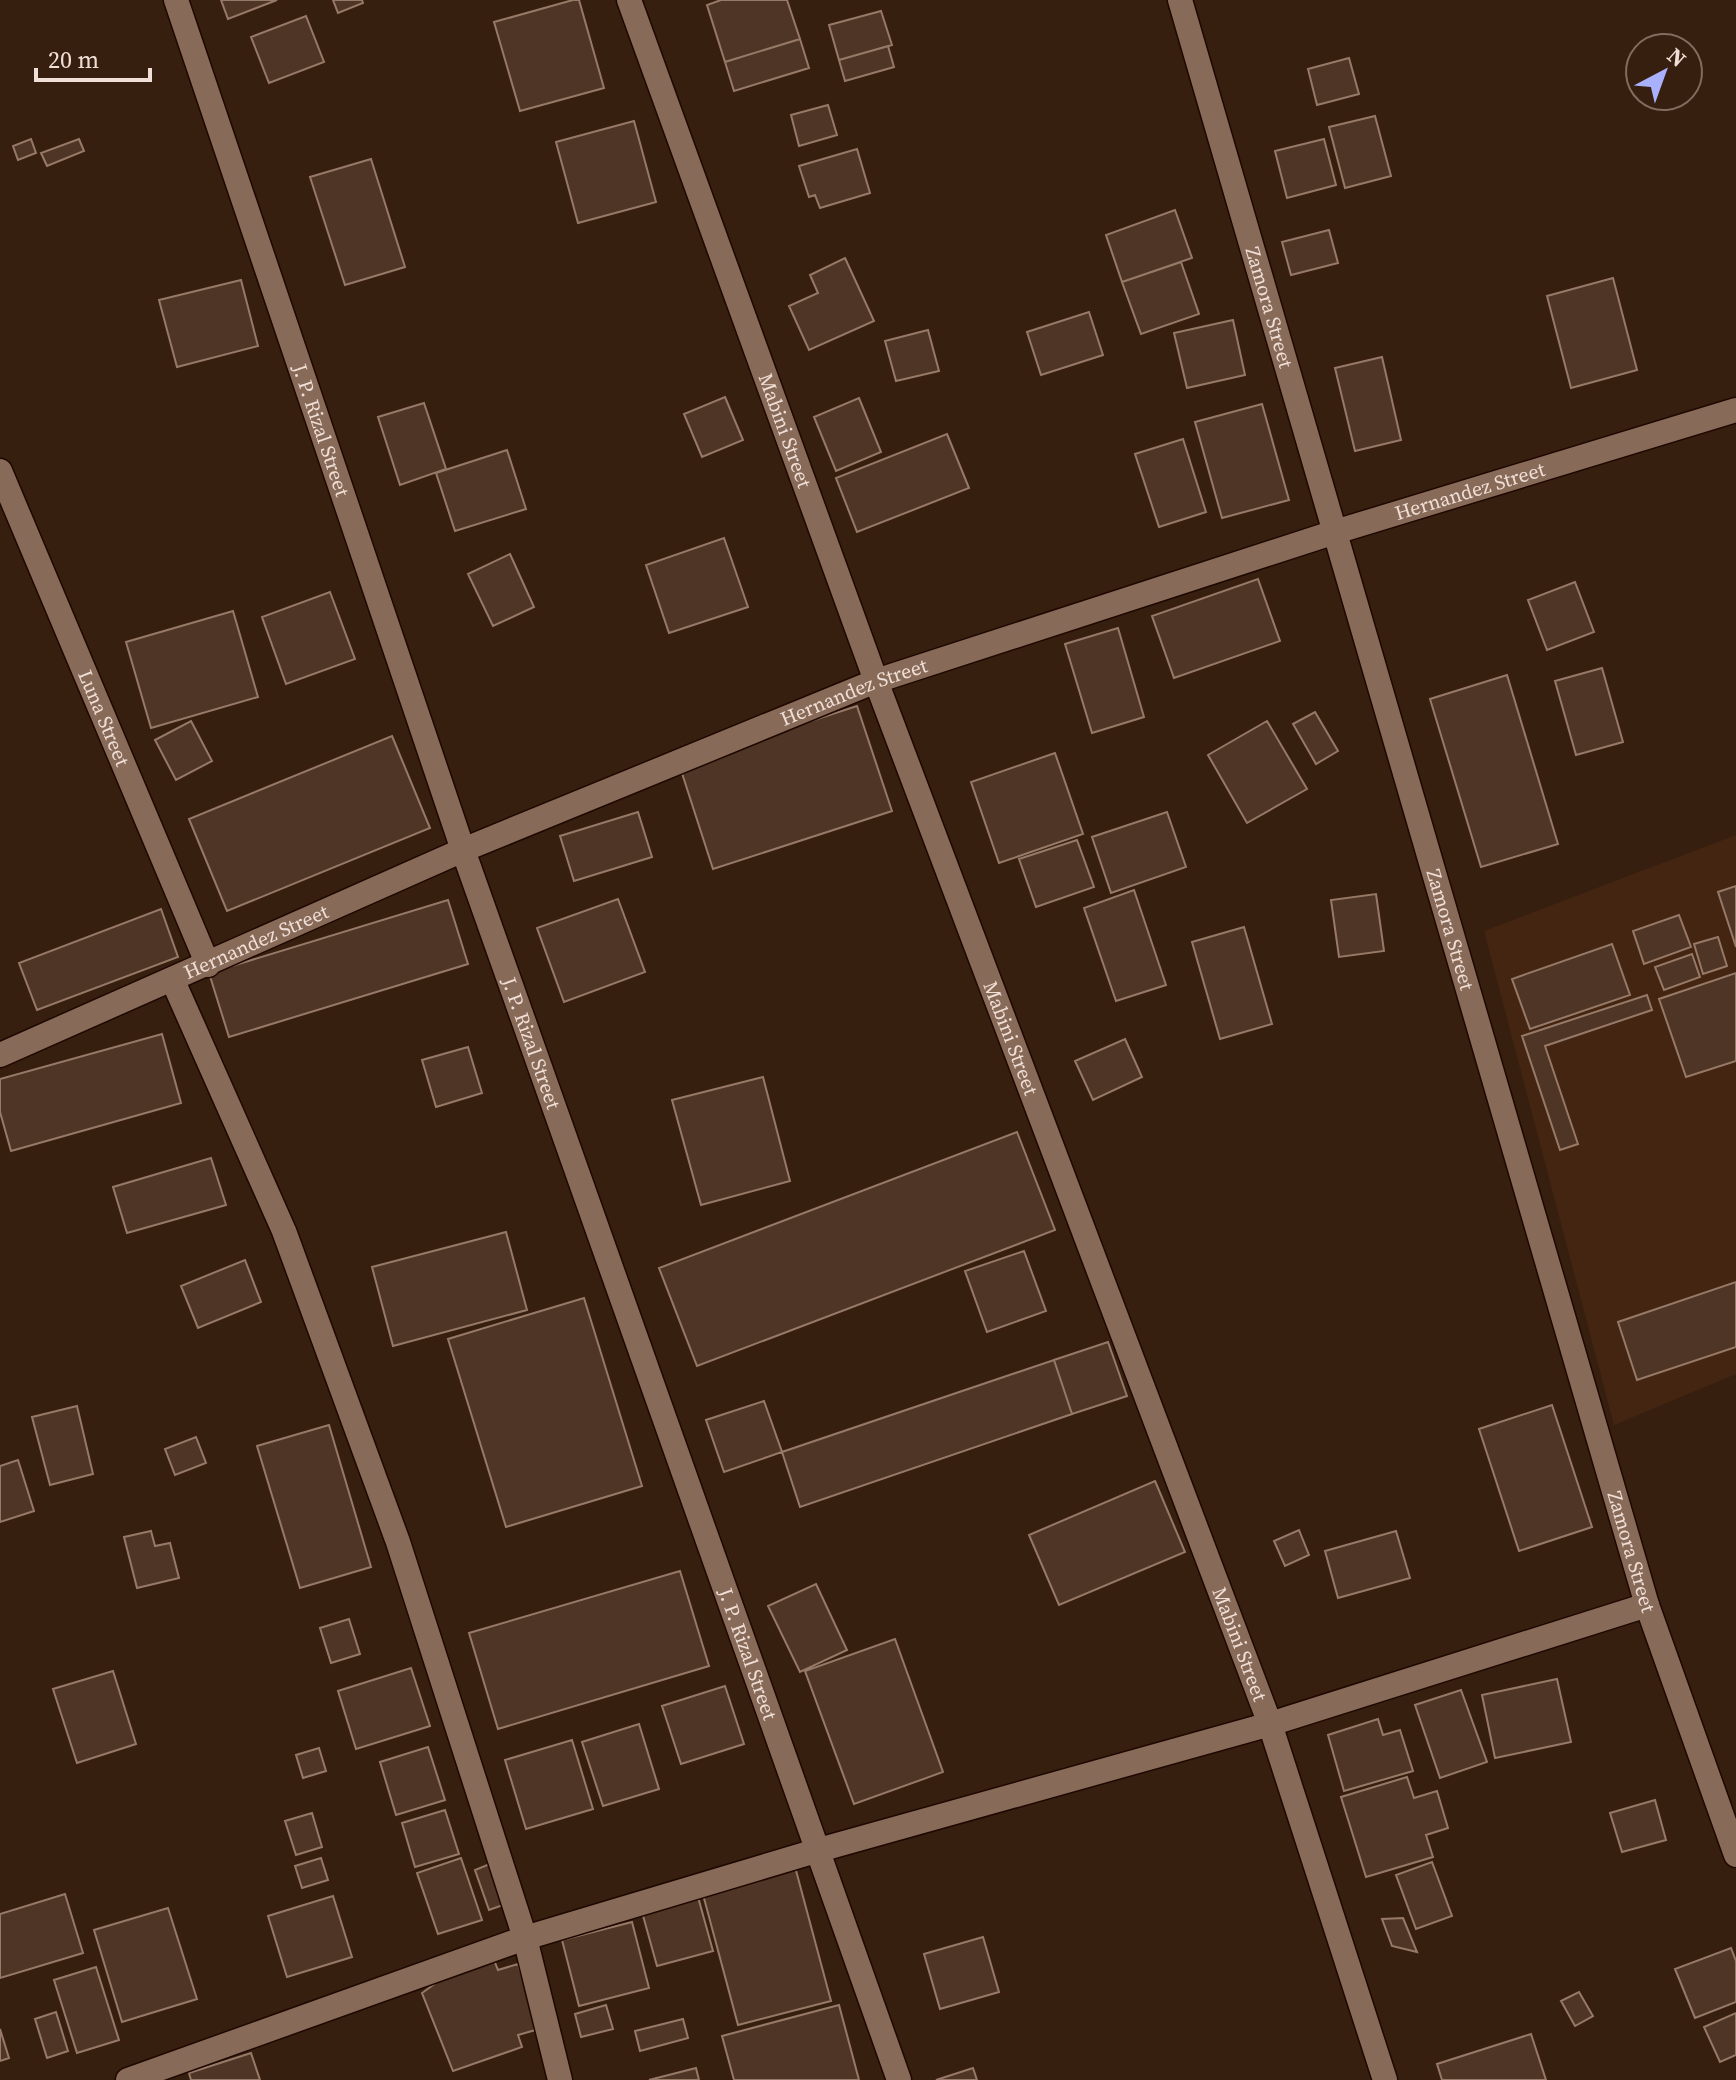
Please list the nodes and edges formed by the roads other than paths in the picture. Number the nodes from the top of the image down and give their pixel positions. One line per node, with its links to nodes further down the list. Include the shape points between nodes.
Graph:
1 (176, 0): 8 (street, J. P. Rizal Street)
2 (629, 0): 7 (street, Mabini Street)
3 (1180, 0): 6 (street, Zamora Street)
4 (1736, 410): 6 (street, Hernandez Street)
5 (0, 471): 9 (street, Luna Street)
6 (1335, 532): 7 (street, Hernandez Street); 12 (street, Zamora Street)
7 (876, 681): 8 (street, Hernandez Street); 13 (street, Mabini Street)
8 (463, 850): 9 (street, Hernandez Street); 14 (street, J. P. Rizal Street)
9 (208, 965): 10 (street, Hernandez Street)
10 (173, 981): 11 (street, Hernandez Street); 16 (street, via 284,1231 398,1542)
11 (0, 1055)
12 (1647, 1605): 13 (street); 15 (street, Zamora Street)
13 (1270, 1724): 14 (street); 20 (street, Mabini Street)
14 (819, 1850): 16 (street); 19 (street, J. P. Rizal Street)
15 (1736, 1855)
16 (525, 1938): 17 (street); 18 (street)
17 (128, 2080)
18 (560, 2080)
19 (899, 2080)
20 (1385, 2080)

